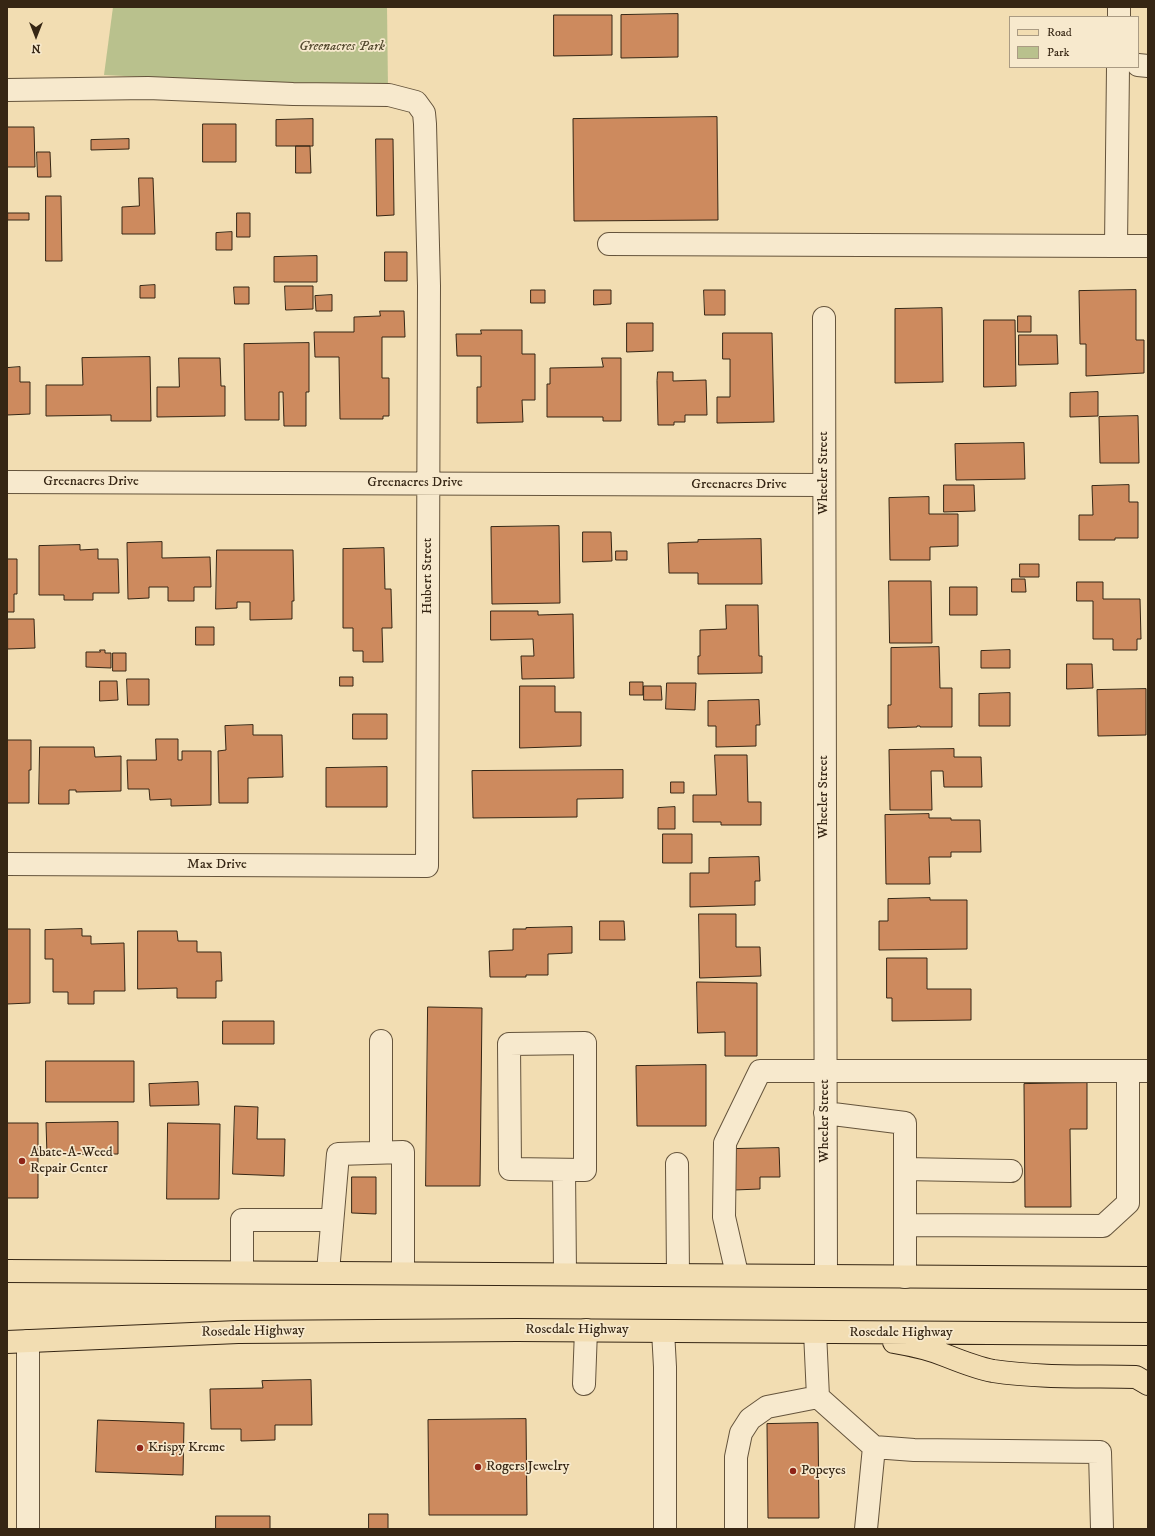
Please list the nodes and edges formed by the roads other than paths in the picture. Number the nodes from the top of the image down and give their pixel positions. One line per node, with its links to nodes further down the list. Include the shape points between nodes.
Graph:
1 (1118, 68): 4 (street)
2 (7, 90): 8 (street, Hubert Street, via 148,88 389,95 416,102 424,112 425,124 429,286)
3 (609, 244): 4 (street)
4 (1116, 246): 5 (street)
5 (1148, 246)
6 (824, 318): 9 (street, Wheeler Street)
7 (7, 482): 8 (street, Greenacres Drive)
8 (428, 483): 9 (street, Greenacres Drive); 11 (street, Hubert Street)
9 (823, 485): 13 (street, Wheeler Street)
10 (7, 864): 11 (street, Max Drive)
11 (427, 866)
12 (382, 1041): 16 (street)
13 (825, 1070): 14 (street); 15 (street, Wheeler Street); 29 (street, via 760,1071 725,1143 724,1217)
14 (1138, 1071): 22 (street, via 1128,1203 1103,1226)
15 (825, 1113): 18 (street, via 905,1123); 30 (street, Wheeler Street)
16 (381, 1152): 21 (street, via 338,1154); 26 (street, via 403,1152)
17 (676, 1164): 28 (street)
18 (905, 1169): 20 (street); 22 (street)
19 (564, 1170): 19 (street, via 585,1170 585,1043 509,1044 510,1170); 27 (street)
20 (1011, 1171)
21 (332, 1220): 24 (street, via 242,1220); 25 (street)
22 (905, 1225): 31 (street)
23 (7, 1271): 24 (main road)
24 (242, 1272): 25 (main road)
25 (328, 1272): 26 (main road)
26 (403, 1273): 27 (main road)
27 (565, 1274): 28 (main road)
28 (678, 1274): 29 (main road)
29 (737, 1274): 30 (main road)
30 (826, 1276): 31 (main road)
31 (905, 1276): 32 (main road)
32 (1148, 1278)
33 (586, 1330): 34 (main road, Rosedale Highway); 37 (main road, Rosedale Highway, via 238,1332); 38 (street)
34 (663, 1331): 35 (main road, Rosedale Highway); 43 (street, via 666,1367)
35 (822, 1332): 36 (main road, Rosedale Highway); 39 (main road, via 913,1345 993,1370 1136,1378); 40 (street)
36 (1148, 1334)
37 (18, 1342): 42 (street)
38 (584, 1384)
39 (1148, 1384)
40 (818, 1397): 41 (street); 44 (street, via 767,1408 750,1419 741,1433 736,1457)
41 (874, 1447): 45 (street); 46 (street, via 914,1450 1100,1452)
42 (28, 1529)
43 (666, 1529)
44 (736, 1529)
45 (866, 1529)
46 (1102, 1529)

